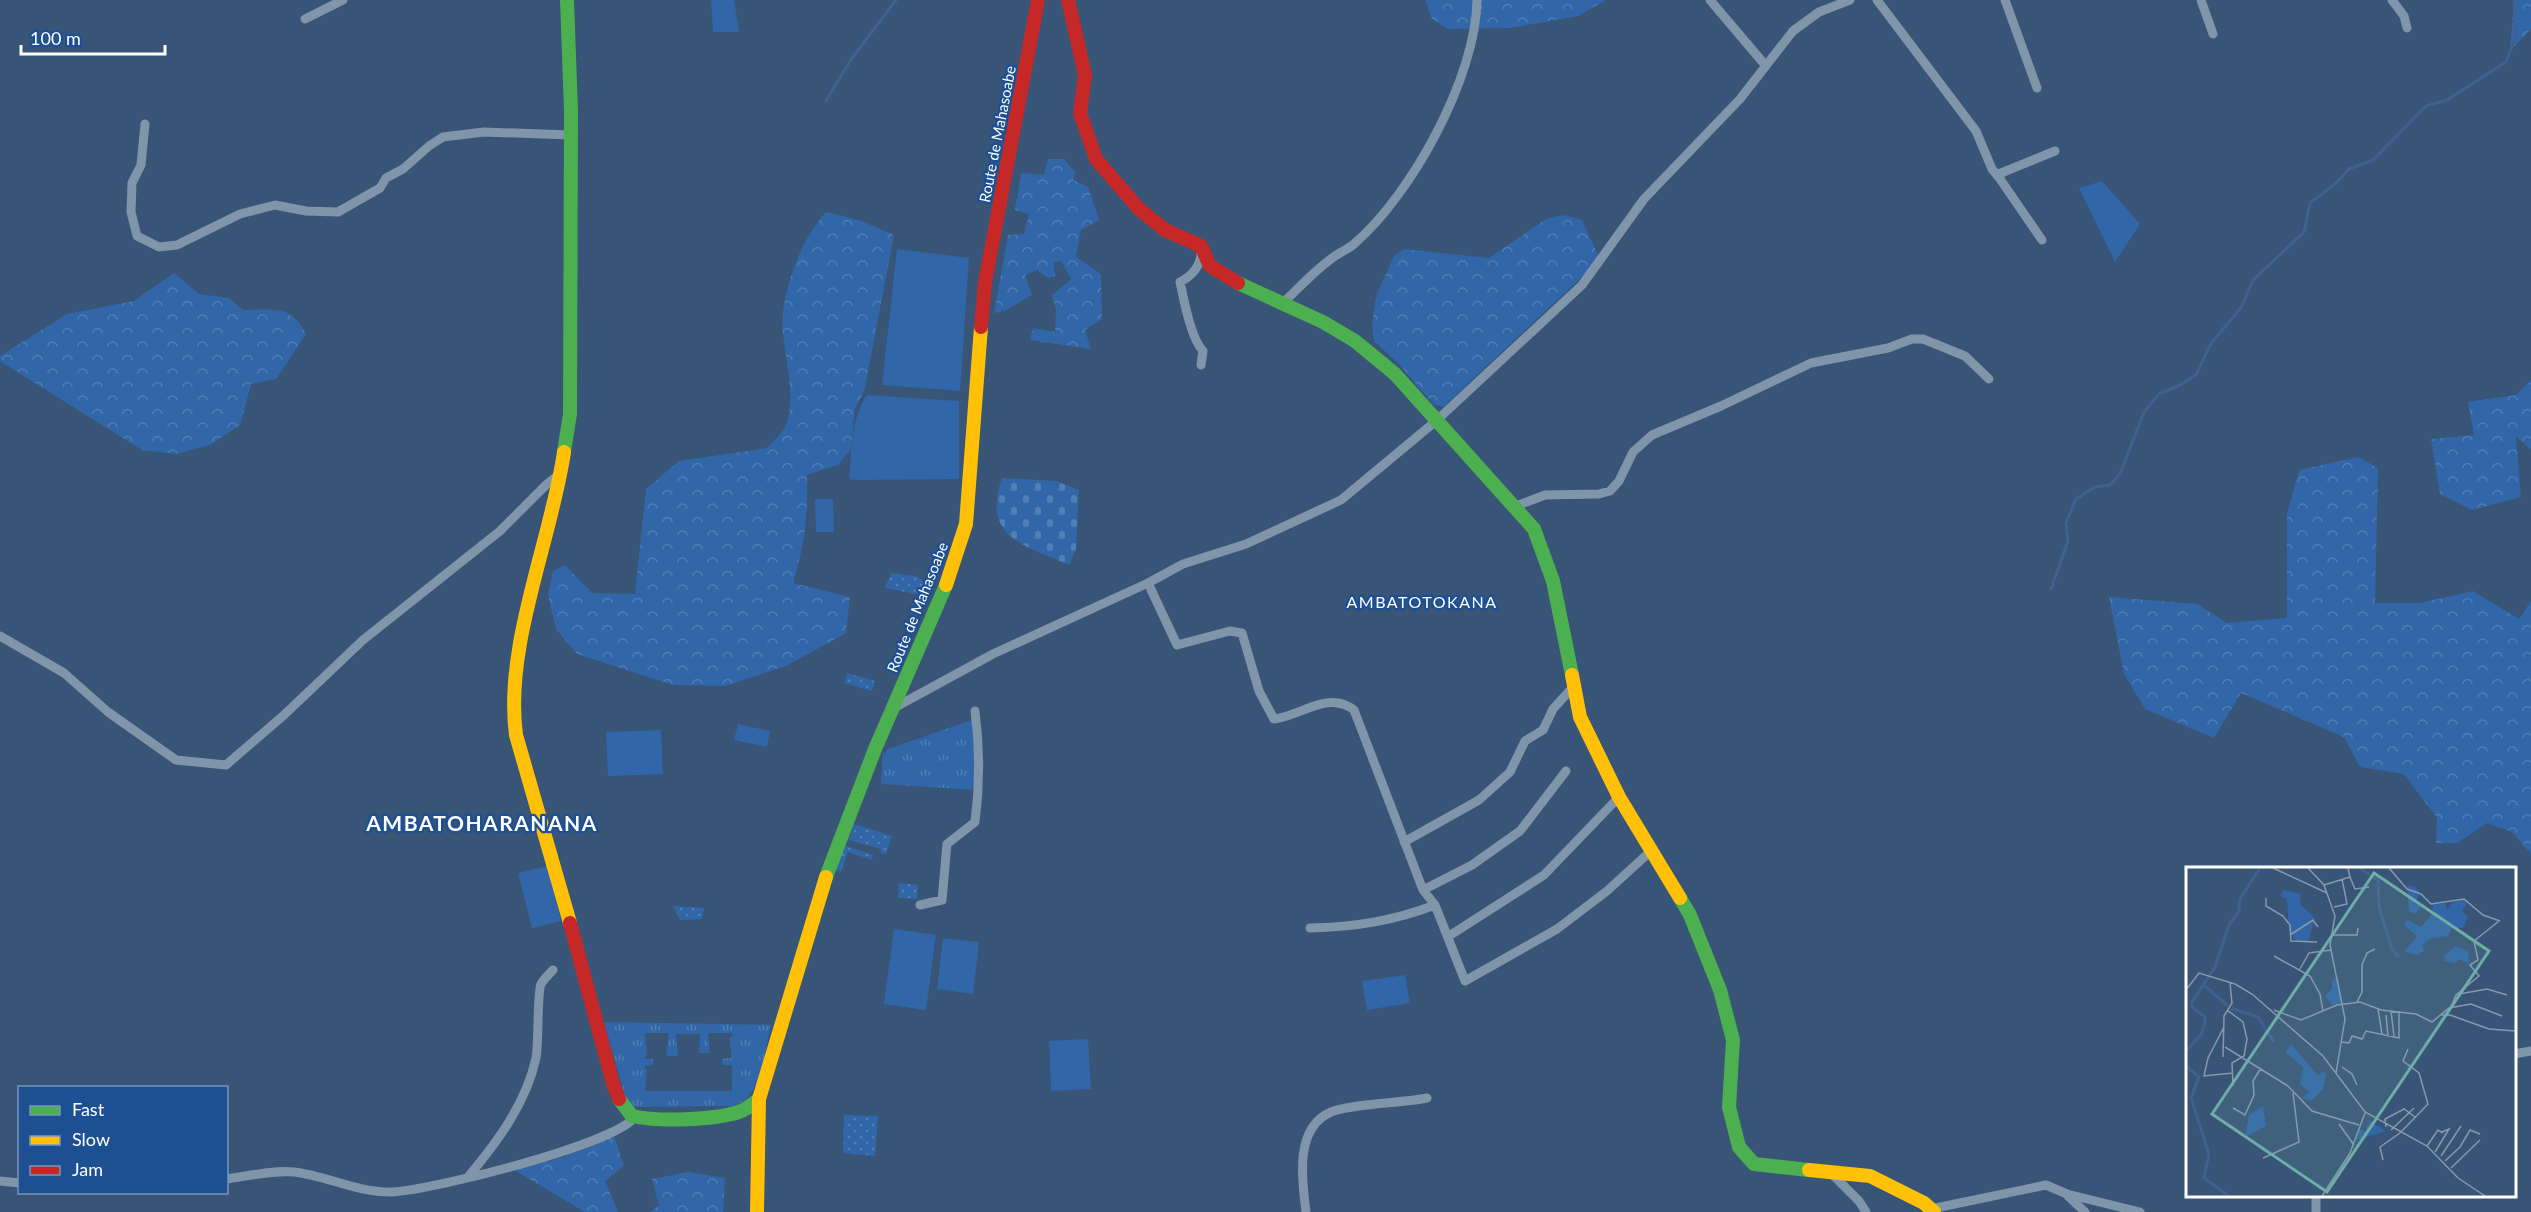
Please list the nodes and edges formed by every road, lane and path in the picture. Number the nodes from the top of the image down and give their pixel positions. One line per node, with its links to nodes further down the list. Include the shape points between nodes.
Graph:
1 (343, 0): 12 (street)
2 (567, 0): 18 (street)
3 (1038, 0): 32 (street, Route de Mahasoabe, via 985,282 966,524 955,563)
4 (1068, 0): 22 (street, via 1085,75 1080,113 1096,159 1139,209 1164,230)
5 (1477, 0): 23 (street, via 1473,38 1452,98 1396,200 1353,245 1329,260)
6 (1710, 0): 15 (street)
7 (1850, 0): 15 (street, via 1819,12 1793,31)
8 (1877, 0): 20 (street, via 1976,131)
9 (2005, 0): 16 (street)
10 (2201, 0): 14 (street)
11 (2392, 0): 13 (street, via 2404,16)
12 (305, 19)
13 (2407, 28)
14 (2213, 34)
15 (1766, 66): 26 (street, via 1740,99 1644,199 1582,285)
16 (2037, 88)
17 (145, 124): 18 (street, via 141,165 132,183 131,212 137,236 159,247 177,245 240,214 275,205 306,212 338,212 380,188 386,178 443,137 484,132)
18 (571, 135): 27 (street, via 570,414)
19 (2055, 151): 20 (street, via 2001,173)
20 (2000, 179): 21 (street)
21 (2042, 240)
22 (1201, 246): 23 (street, via 1210,266); 24 (street, via 1202,257 1197,267 1180,282 1192,329 1203,351)
23 (1284, 302): 26 (street, via 1355,341 1395,374)
24 (1201, 365)
25 (1989, 379): 28 (street, via 1965,356 1923,339 1811,363 1652,435 1633,452 1610,491 1545,495)
26 (1436, 421): 28 (street); 29 (street, via 1341,500 1246,544 1183,564)
27 (561, 473): 30 (street, via 500,531 363,640 226,765 176,760 108,712 64,673); 48 (street, via 521,641 512,706 516,735 613,1084)
28 (1516, 506): 31 (street, via 1534,529 1547,560)
29 (1148, 583): 32 (street, via 993,654); 36 (street, via 1178,645 1230,631 1242,633 1259,691 1274,719 1332,701 1354,710)
30 (0, 636)
31 (1573, 687): 35 (street, via 1580,717); 36 (street, via 1553,709 1543,730 1526,741 1510,772 1479,800)
32 (892, 709): 47 (street, Route de Mahasoabe, via 816,902)
33 (975, 711): 39 (street, via 980,749 975,822 947,844 942,900)
34 (1566, 771): 38 (street, via 1520,831 1472,866)
35 (1619, 797): 37 (street); 42 (street, via 1544,875)
36 (1404, 842): 38 (street)
37 (1653, 849): 42 (street, via 1557,929 1465,981); 49 (street, via 1690,915 1720,990 1733,1040 1729,1107 1739,1147 1754,1164)
38 (1423, 890): 40 (street)
39 (920, 905)
40 (1435, 905): 41 (street, via 1379,923); 42 (street)
41 (1311, 928)
42 (1449, 936)
43 (553, 970): 50 (street, via 540,986 536,1059 523,1094 505,1132)
44 (2531, 1051): 45 (street)
45 (2516, 1054)
46 (1427, 1098): 57 (street, via 1330,1112 1317,1123 1305,1141 1302,1180)
47 (759, 1099): 48 (street, via 738,1112); 56 (street, Route de Mahasoabe)
48 (634, 1118): 50 (street, via 610,1135)
49 (1828, 1170): 55 (street, via 1870,1176 1924,1203); 58 (street)
50 (468, 1178): 51 (street, via 392,1192 362,1189 294,1172)
51 (228, 1179)
52 (0, 1181): 53 (street)
53 (18, 1183)
54 (2067, 1194): 55 (street, via 2046,1185); 59 (street); 60 (street)
55 (1932, 1211)
56 (758, 1212)
57 (1306, 1212)
58 (1866, 1212)
59 (2085, 1212)
60 (2140, 1212)

